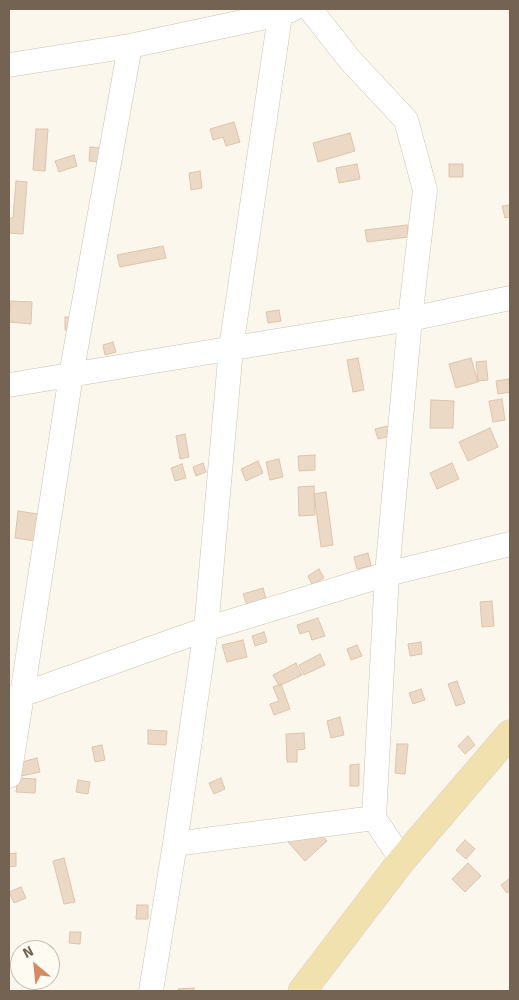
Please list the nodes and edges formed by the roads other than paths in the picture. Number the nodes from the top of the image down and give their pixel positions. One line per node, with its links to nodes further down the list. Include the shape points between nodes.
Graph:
1 (310, 9): 6 (street, via 350,60 406,120 424,190)
2 (285, 10): 3 (street); 7 (street)
3 (130, 46): 4 (street); 8 (street)
4 (9, 65)
5 (510, 298): 6 (street)
6 (410, 319): 7 (street); 11 (street)
7 (231, 348): 8 (street); 12 (street)
8 (71, 375): 9 (street); 13 (street)
9 (9, 385)
10 (510, 544): 11 (street)
11 (387, 574): 12 (street); 16 (street)
12 (206, 629): 13 (street); 17 (street)
13 (16, 697): 15 (street)
14 (510, 734): 18 (main road)
15 (9, 776)
16 (374, 818): 17 (street); 18 (street)
17 (176, 844): 19 (street)
18 (402, 860): 20 (main road)
19 (151, 991)
20 (302, 991)

